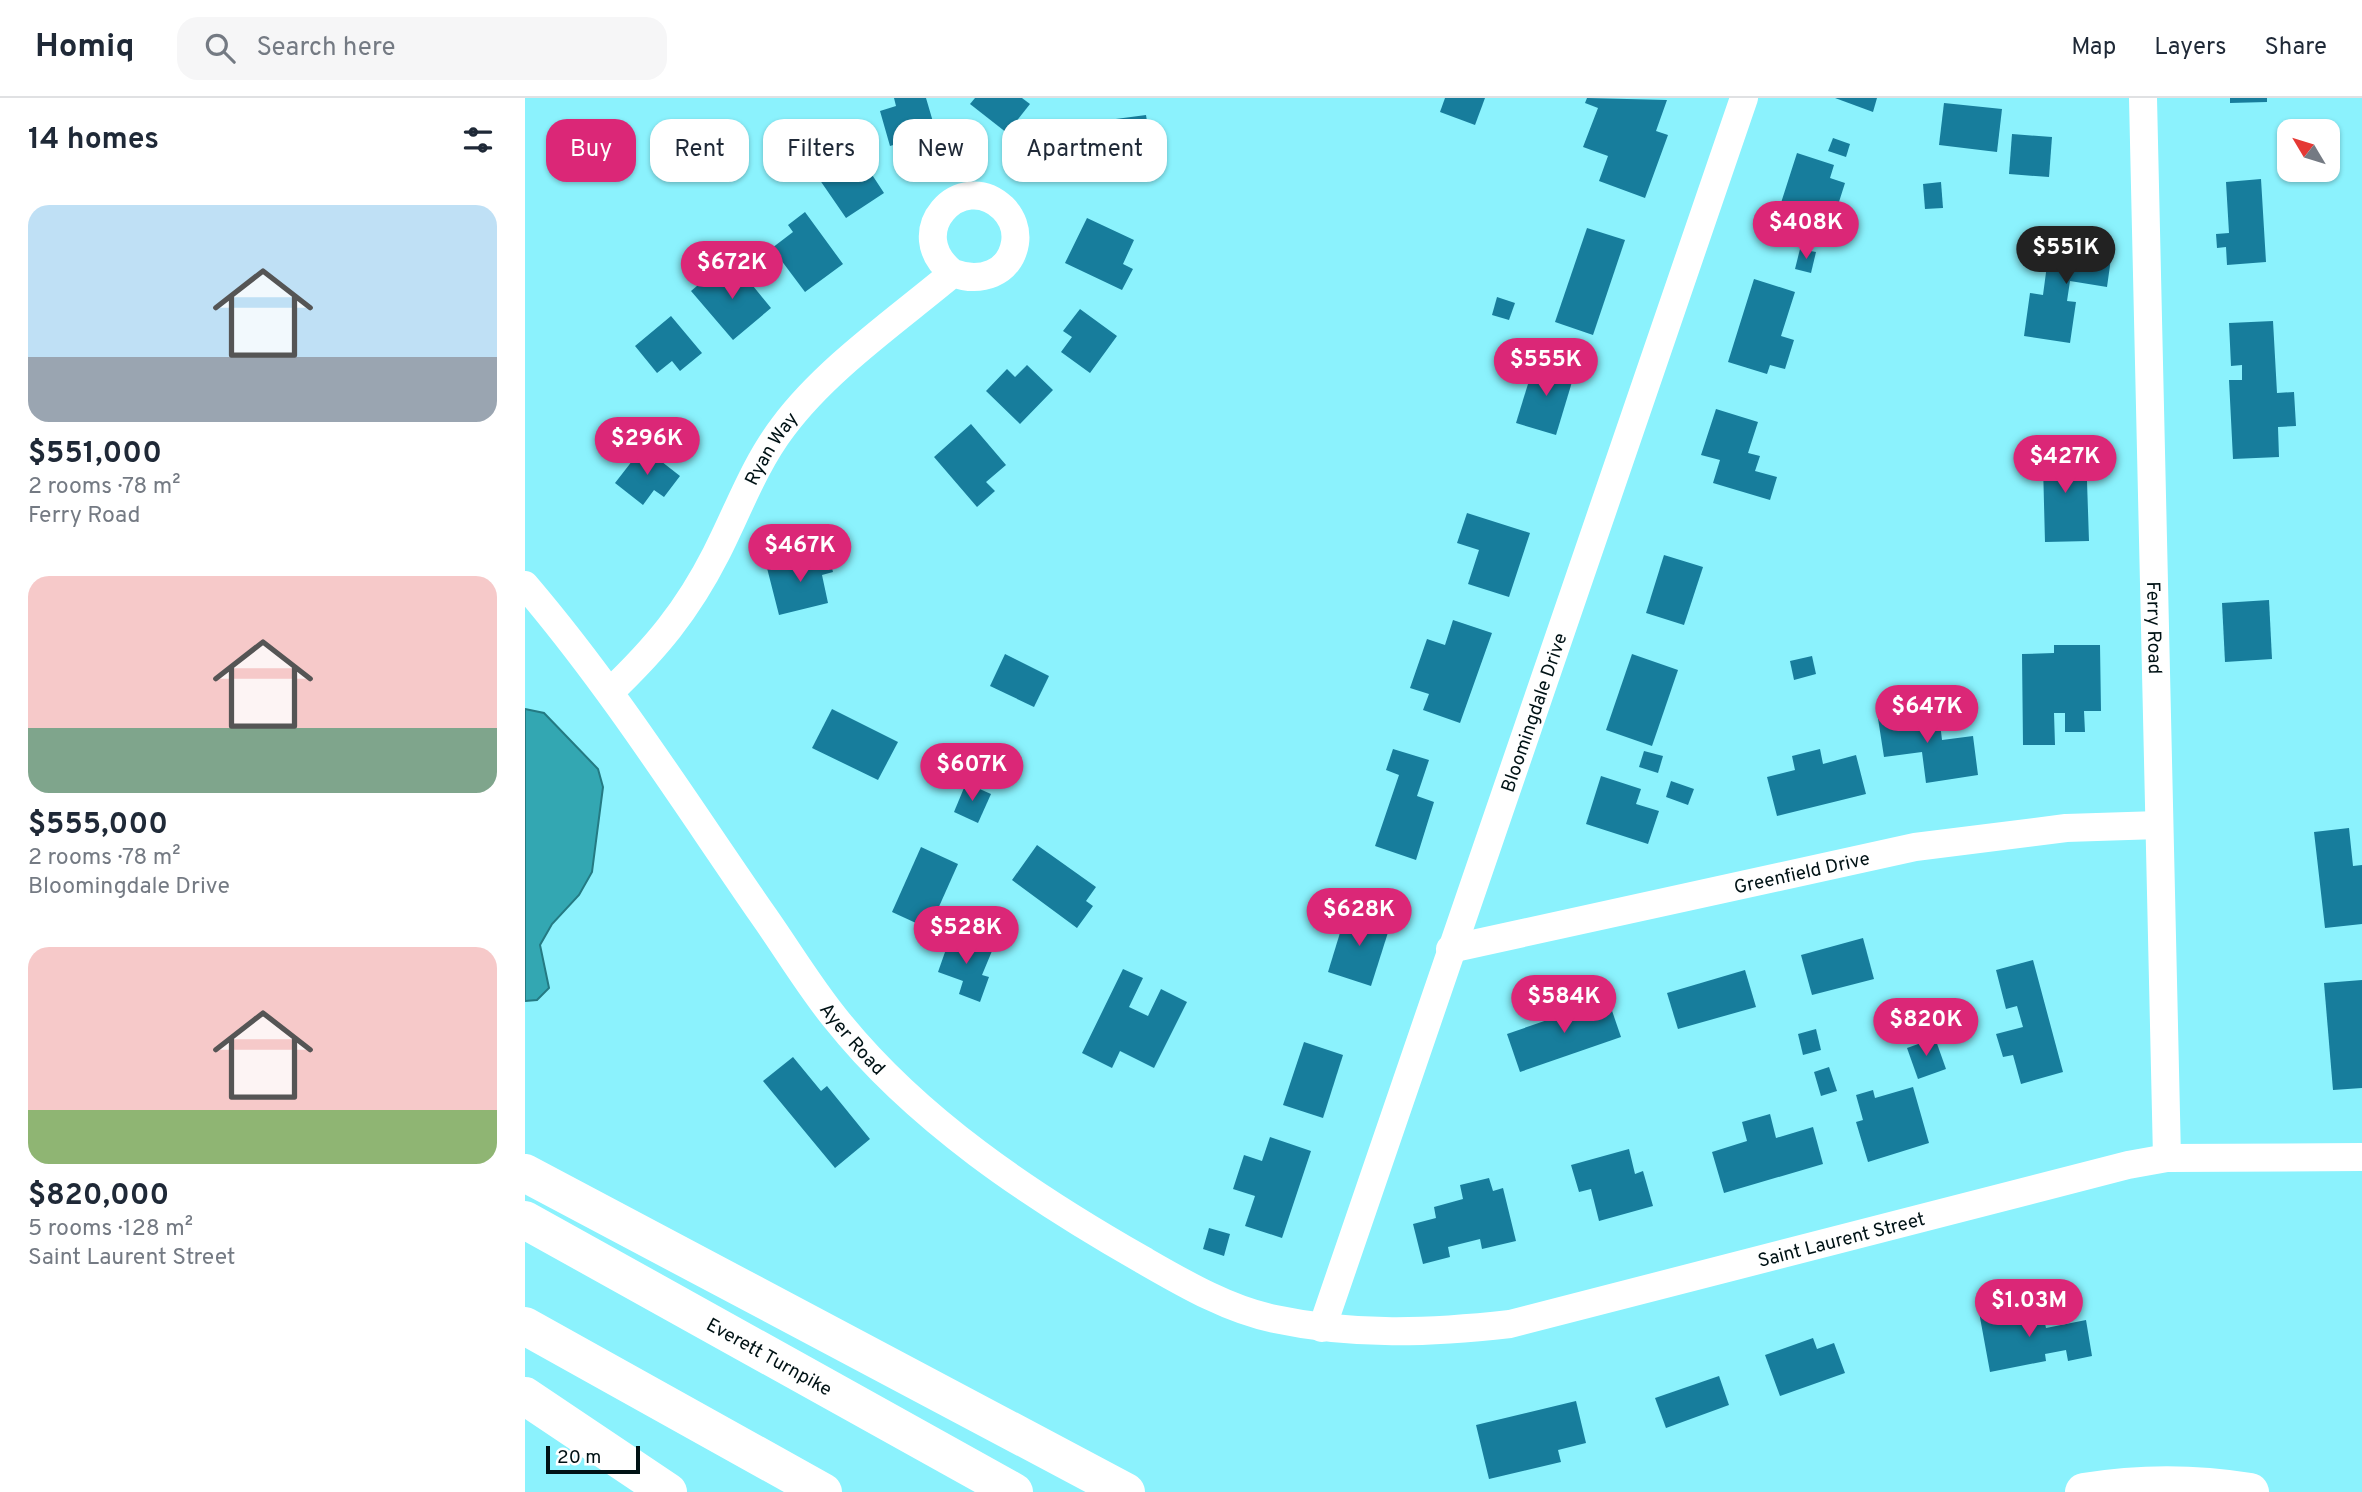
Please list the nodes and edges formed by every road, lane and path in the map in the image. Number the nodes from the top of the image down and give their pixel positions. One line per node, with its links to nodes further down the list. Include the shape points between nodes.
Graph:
1 (1744, 98): 7 (street, Bloomingdale Drive)
2 (2143, 98): 6 (street, Ferry Road)
3 (953, 273): 5 (street, Ryan Way, via 836,372 783,426 690,601 657,646)
4 (525, 585): 5 (street, Ayer Road)
5 (610, 692): 13 (street, Ayer Road, via 835,1018 911,1099 968,1146 1089,1229 1164,1272 1271,1319)
6 (2159, 825): 7 (street, Greenfield Drive, via 2066,828 1915,847); 9 (street, Ferry Road)
7 (1450, 949): 13 (street, Bloomingdale Drive)
8 (2362, 1157): 9 (street, Saint Laurent Street)
9 (2167, 1158): 13 (street, Saint Laurent Street, via 1510,1324 1435,1332)
10 (525, 1173): 18 (highway)
11 (525, 1220): 17 (highway, Everett Turnpike)
12 (525, 1326): 16 (highway)
13 (1322, 1328)
14 (525, 1396): 15 (highway)
15 (668, 1492)
16 (823, 1492)
17 (1014, 1492)
18 (1126, 1492)
19 (2084, 1492): 20 (highway, via 2183,1485)
20 (2250, 1492)

